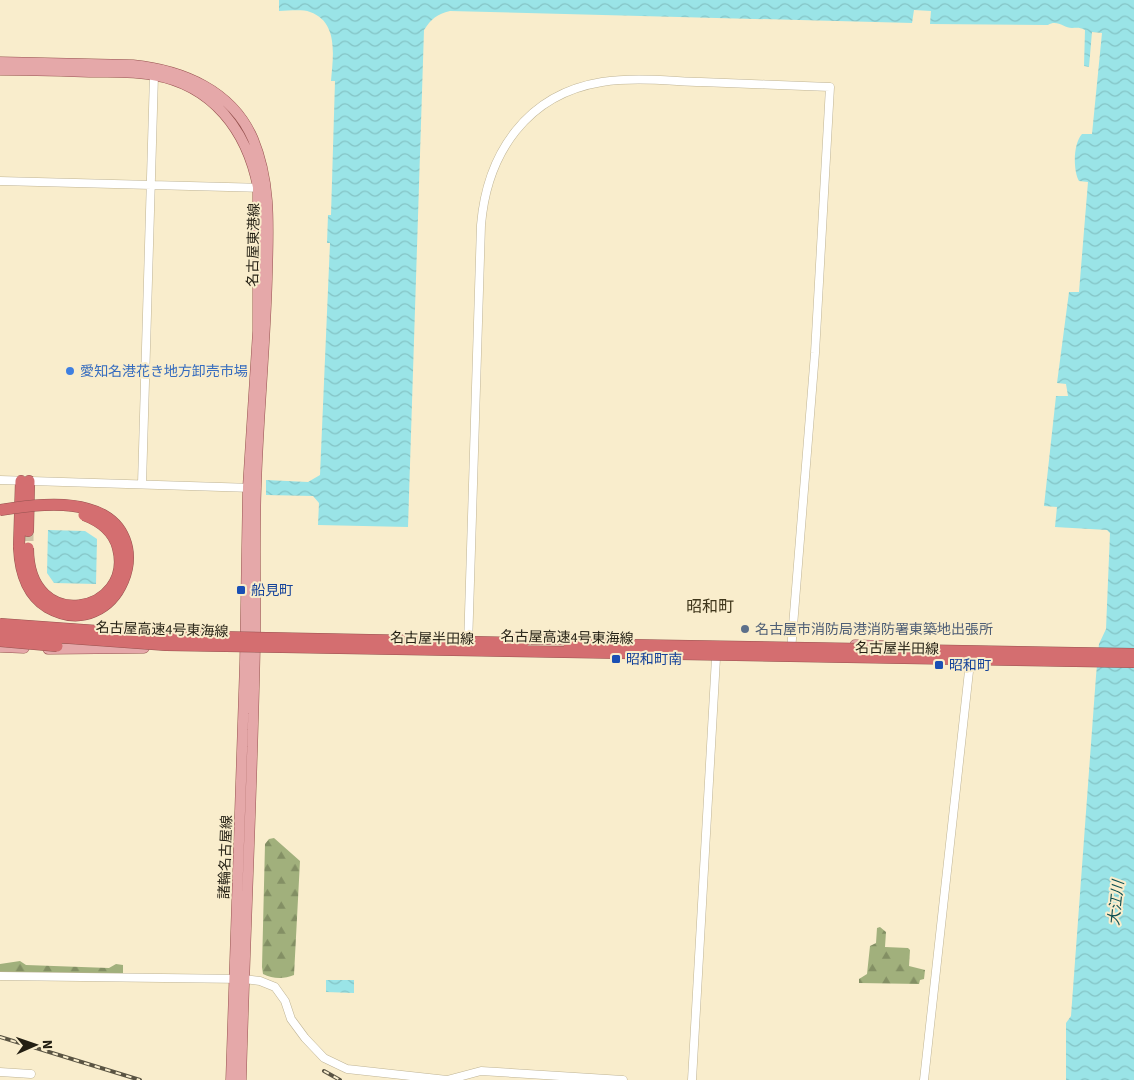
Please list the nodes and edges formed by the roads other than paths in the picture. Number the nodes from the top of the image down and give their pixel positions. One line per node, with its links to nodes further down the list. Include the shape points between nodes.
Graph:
1 (0, 62): 6 (main road, 名古屋東港線, via 133,65 156,67 187,76 221,96 238,113 252,136)
2 (0, 70): 3 (main road, 名古屋東港線)
3 (154, 75): 5 (street); 6 (main road, 名古屋東港線, via 193,88 220,110 246,146)
4 (0, 181): 5 (street)
5 (150, 185): 6 (street); 9 (street)
6 (263, 188): 10 (main road, 名古屋東港線, via 265,330)
7 (0, 480): 8 (street)
8 (25, 481): 9 (street); 13 (highway); 13 (highway)
9 (142, 484): 10 (street)
10 (252, 488): 17 (main road, 名古屋東港線)
11 (0, 510): 13 (highway, bridge, via 69,506 97,512 112,522 122,536 127,551 127,571 117,594 101,607 82,614 61,613 43,604 29,589 21,570)
12 (0, 517): 13 (highway, bridge, via 58,512 92,518 107,529 117,544 118,575 109,591 93,602 81,606 61,604 44,595 36,586 29,569)
13 (26, 542)
14 (0, 616): 18 (highway, bridge)
15 (0, 624): 18 (highway, 名古屋高速4号東海線, bridge)
16 (0, 632): 17 (main road, 名古屋半田線); 23 (highway, 名古屋高速4号東海線, bridge, via 106,642)
17 (250, 635): 19 (main road, 名古屋半田線); 23 (main road, 諸輪名古屋線)
18 (166, 636): 25 (highway, 名古屋高速4号東海線, bridge)
19 (468, 638): 21 (main road, 名古屋半田線); 21 (street, via 482,216 490,176 505,144 523,122 546,103 574,89 624,80 830,87 815,353); 24 (street)
20 (0, 641): 23 (highway, bridge, via 127,651)
21 (791, 643): 25 (main road, 名古屋半田線, bridge); 27 (street)
22 (0, 647): 23 (main road, 名古屋半田線, via 74,650)
23 (253, 648): 24 (main road, 名古屋半田線); 29 (highway, 名古屋高速4号東海線, bridge); 31 (main road, 諸輪名古屋線)
24 (467, 653): 26 (main road, 名古屋半田線)
25 (1134, 653)
26 (716, 658): 27 (main road, 名古屋半田線); 37 (street)
27 (791, 659): 28 (main road, 名古屋半田線)
28 (970, 662): 29 (main road, 名古屋半田線); 38 (street)
29 (1134, 664)
30 (0, 976): 31 (street)
31 (239, 979): 34 (main road, 諸輪名古屋線); 35 (main road, 諸輪名古屋線); 36 (street, via 260,981 275,987 305,1038 324,1058 347,1070 447,1080 481,1071)
32 (0, 1072): 33 (street)
33 (31, 1074)
34 (231, 1080)
35 (240, 1080)
36 (623, 1080)
37 (692, 1080)
38 (924, 1080)

